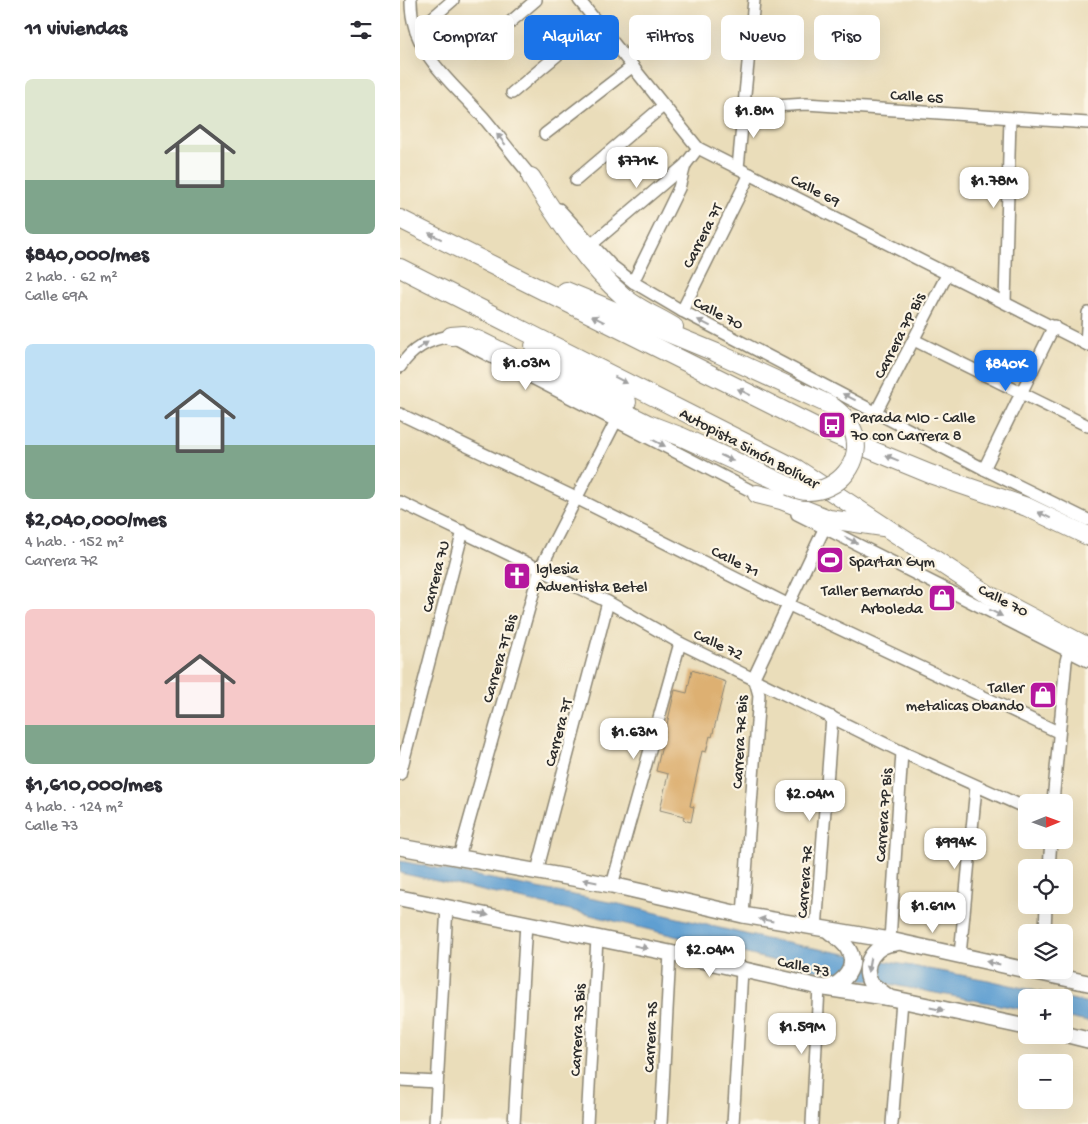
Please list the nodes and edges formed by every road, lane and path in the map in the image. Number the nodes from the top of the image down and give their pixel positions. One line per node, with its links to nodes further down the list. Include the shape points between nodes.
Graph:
1 (411, 0): 9 (street, Calle 70)
2 (453, 0): 6 (street)
3 (536, 0): 8 (street)
4 (579, 0): 7 (street, Calle 69)
5 (754, 0): 16 (street)
6 (436, 15)
7 (592, 15)
8 (514, 19)
9 (415, 26)
10 (619, 48): 13 (street, Calle 69)
11 (430, 60): 24 (street, Calle 70, one-way to 11, via 483,117)
12 (552, 60): 14 (street)
13 (633, 66): 15 (street, Calle 69); 19 (street)
14 (512, 93)
15 (663, 106): 20 (street, Calle 69); 25 (street)
16 (744, 108): 17 (street, Calle 65, via 806,104); 22 (street)
17 (1010, 118): 18 (street, Calle 65); 33 (street)
18 (1088, 123)
19 (545, 134)
20 (698, 148): 21 (street); 22 (street, Calle 69)
21 (686, 165): 27 (street); 31 (street, via 680,188)
22 (738, 168): 23 (street, Calle 69)
23 (750, 174): 30 (street, Calle 69); 34 (street, Carrera 7T)
24 (531, 177): 27 (street, Calle 70); 40 (highway, via 569,234 625,298)
25 (576, 180)
26 (400, 219): 28 (highway, one-way to 26)
27 (592, 244): 31 (street, Calle 70)
28 (470, 253): 40 (highway); 56 (highway, one-way to 28, via 1027,507 930,474 818,428)
29 (400, 268): 32 (highway, Autopista Simón Bolívar)
30 (948, 273): 33 (street, Calle 69); 38 (street, Carrera 7P Bis)
31 (633, 282): 34 (street, Calle 70)
32 (453, 294): 47 (highway); 54 (highway, Autopista Simón Bolívar, one-way to 54, via 797,469)
33 (1005, 302): 36 (street, Calle 69)
34 (682, 311): 43 (street, Calle 70, one-way to 34)
35 (1088, 313): 39 (street)
36 (1054, 326): 39 (street, Calle 69); 42 (street)
37 (451, 336): 41 (street, one-way to 37, via 406,357 420,346); 45 (street, Calle 70); 47 (highway, via 464,335 480,341 580,392)
38 (914, 340): 42 (street); 43 (street, Carrera 7P Bis)
39 (1087, 344)
40 (717, 353): 47 (highway, one-way to 40, bridge, via 788,486 806,491 824,489 839,481 850,466 855,449 853,431 844,416 830,405)
41 (400, 367)
42 (1020, 393): 46 (street); 48 (street)
43 (876, 412): 48 (street, Calle 70)
44 (400, 414): 50 (street, Calle 71)
45 (616, 421): 49 (street, Calle 70, one-way to 49); 50 (street, Carrera 7T Bis)
46 (1088, 426)
47 (682, 437)
48 (984, 470): 52 (street, Calle 70)
49 (757, 494): 53 (street, Calle 70); 54 (highway, via 829,519)
50 (576, 498): 57 (street, Carrera 7T Bis); 59 (street, Calle 71)
51 (400, 502): 55 (street, Calle 72)
52 (1088, 520)
53 (825, 527): 59 (street, Carrera 7R Bis); 61 (street, Calle 70, one-way to 61)
54 (891, 529): 61 (highway, Autopista Simón Bolívar, via 988,595)
55 (463, 531): 57 (street, Calle 72); 67 (street, Carrera 7U)
56 (1088, 536)
57 (540, 569): 58 (street, Calle 72); 72 (street, Carrera 7T Bis)
58 (608, 602): 60 (street, Calle 72); 73 (street, Carrera 7T)
59 (787, 604): 63 (street, Carrera 7R Bis); 65 (street, Calle 71)
60 (680, 643): 63 (street, Calle 72); 74 (street)
61 (1077, 645): 62 (highway); 65 (street, via 1066,661)
62 (1088, 659)
63 (754, 678): 64 (street, Calle 72); 77 (street, Carrera 7R Bis, via 759,695)
64 (832, 717): 66 (street, Calle 72); 79 (street, Carrera 7R)
65 (1058, 732): 69 (street)
66 (902, 752): 68 (street, Calle 72); 81 (street, Carrera 7P Bis)
67 (400, 774)
68 (976, 787): 70 (street, Calle 72); 83 (street)
69 (1054, 794)
70 (1018, 805)
71 (400, 847): 72 (main road)
72 (458, 857): 73 (main road)
73 (537, 871): 74 (main road, one-way to 73)
74 (612, 885): 77 (main road)
75 (400, 898): 76 (main road, Calle 73)
76 (447, 906): 78 (main road, Calle 73, one-way to 78); 94 (street)
77 (743, 915): 79 (main road, one-way to 77)
78 (526, 923): 80 (main road, Calle 73); 96 (street)
79 (822, 930): 81 (main road); 88 (main road, via 845,944 850,954 846,977)
80 (597, 938): 82 (main road, Calle 73, one-way to 82); 97 (street, Carrera 7S Bis)
81 (892, 943): 83 (main road); 89 (main road, one-way to 89, via 872,954 868,965 869,980 876,989)
82 (670, 953): 85 (main road, Calle 73); 98 (street, Carrera 7S)
83 (960, 955): 84 (main road, one-way to 83)
84 (1018, 968)
85 (742, 970): 88 (main road, Calle 73); 99 (street)
86 (1071, 979): 87 (main road)
87 (1088, 983)
88 (828, 986): 89 (main road, Calle 73); 100 (street)
89 (896, 1000): 90 (main road, Calle 73, one-way to 90); 101 (street)
90 (1018, 1025)
91 (1073, 1036): 92 (main road)
92 (1088, 1040)
93 (400, 1080): 94 (street)
94 (437, 1082): 95 (street)
95 (434, 1124)
96 (514, 1124)
97 (587, 1124)
98 (661, 1124)
99 (733, 1124)
100 (812, 1124)
101 (892, 1124)

